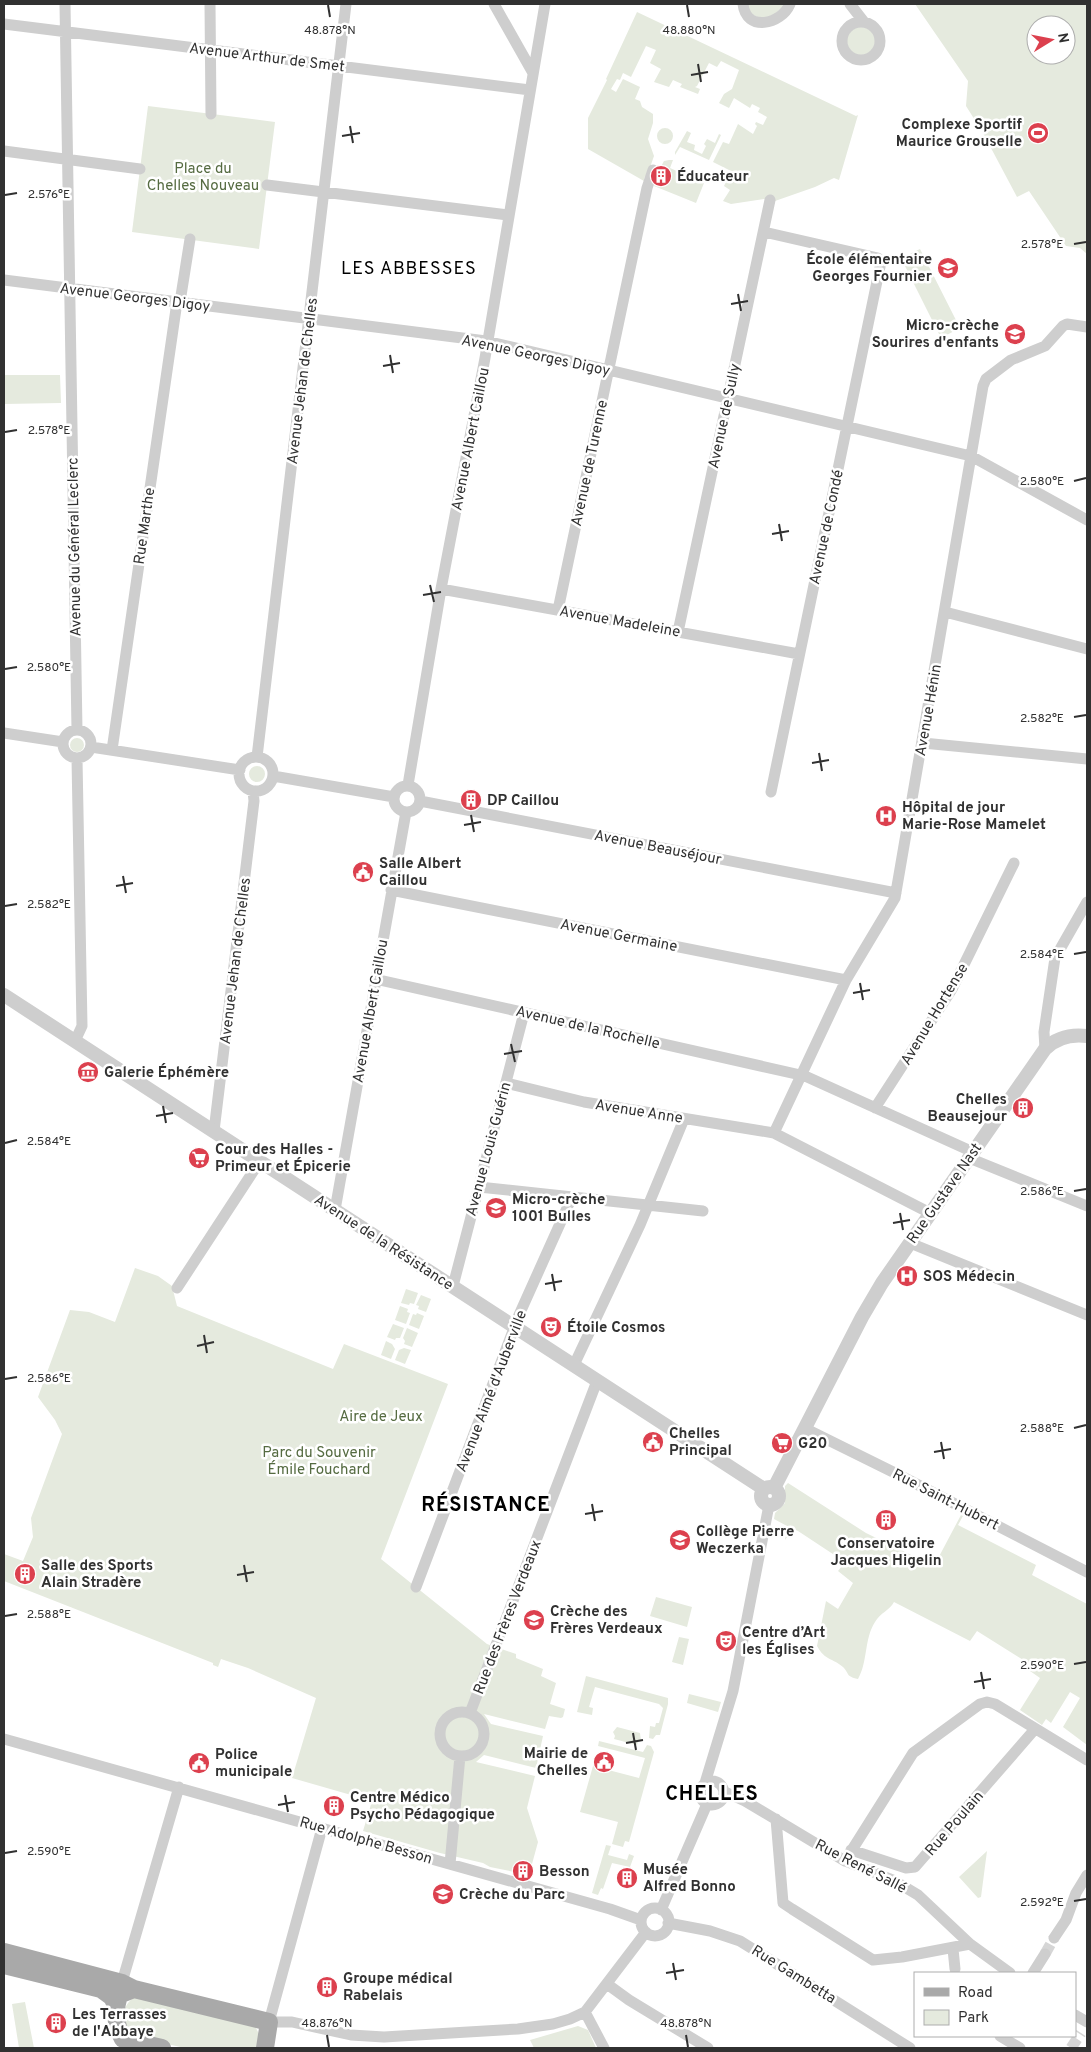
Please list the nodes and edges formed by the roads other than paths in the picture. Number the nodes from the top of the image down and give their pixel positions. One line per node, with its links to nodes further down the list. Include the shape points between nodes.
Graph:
1 (66, 4): 11 (street, Avenue du Général Leclerc)
2 (210, 4): 12 (street)
3 (346, 4): 13 (street, Avenue Jehan de Chelles)
4 (494, 4): 14 (street)
5 (545, 4): 14 (street, Avenue Albert Caillou)
6 (743, 4): 7 (street, via 749,18 763,24 780,16)
7 (790, 4)
8 (850, 4): 9 (street)
9 (864, 22)
10 (4, 24): 11 (street, Avenue Arthur de Smet)
11 (66, 32): 12 (street, Avenue Arthur de Smet); 18 (street, Avenue du Général Leclerc)
12 (210, 49): 13 (street, Avenue Arthur de Smet); 16 (street)
13 (339, 66): 15 (street, Avenue Arthur de Smet); 22 (street, Avenue Jehan de Chelles)
14 (533, 73): 15 (street, Avenue Albert Caillou)
15 (530, 90): 24 (street, Avenue Albert Caillou)
16 (211, 114)
17 (4, 151): 18 (street)
18 (68, 160): 19 (street); 28 (street, Avenue du Général Leclerc)
19 (140, 169)
20 (653, 170): 33 (street, Avenue de Turenne)
21 (267, 185): 22 (street)
22 (324, 193): 24 (street); 30 (street, Avenue Jehan de Chelles)
23 (770, 200): 25 (street, Avenue de Sully)
24 (508, 215): 32 (street, Avenue Albert Caillou)
25 (764, 232): 34 (street, Avenue de Sully); 35 (street, Avenue de Condé, via 878,258 881,262)
26 (190, 239): 29 (street, Rue Marthe)
27 (4, 280): 28 (street, Avenue Georges Digoy)
28 (70, 288): 29 (street, Avenue Georges Digoy); 44 (street, Avenue du Général Leclerc)
29 (178, 302): 30 (street, Avenue Georges Digoy); 49 (street, Rue Marthe)
30 (309, 319): 32 (street, Avenue Georges Digoy); 50 (street, Avenue Jehan de Chelles)
31 (1087, 327): 36 (street, Avenue Hénin, via 1063,326 1045,346 1011,360 986,379)
32 (486, 342): 33 (street, Avenue Georges Digoy); 38 (street, Avenue Albert Caillou)
33 (608, 370): 34 (street, Avenue Georges Digoy); 39 (street, Avenue de Turenne)
34 (728, 399): 35 (street, Avenue Georges Digoy); 41 (street, Avenue de Sully)
35 (847, 426): 36 (street, Avenue Georges Digoy); 43 (street, Avenue de Condé)
36 (971, 456): 37 (street, Avenue Georges Digoy); 40 (street, Avenue Hénin)
37 (1087, 520)
38 (442, 589): 39 (street, Avenue Madeleine); 55 (street, Avenue Albert Caillou)
39 (558, 610): 41 (street, Avenue Madeleine)
40 (945, 612): 42 (street); 47 (street, Avenue Hénin)
41 (678, 632): 43 (street, Avenue Madeleine)
42 (1087, 649)
43 (799, 654): 57 (street, Avenue de Condé)
44 (77, 730): 46 (street, via 68,733); 48 (street, via 88,735)
45 (4, 733): 46 (street)
46 (63, 742): 51 (street, via 65,753)
47 (923, 742): 52 (street); 63 (street, Avenue Hénin)
48 (91, 747): 49 (street); 51 (street, via 86,756)
49 (112, 750): 53 (street)
50 (257, 757): 53 (street, via 246,761); 54 (street, via 271,766)
51 (77, 759): 70 (street, via 82,1026)
52 (1087, 759)
53 (240, 770): 56 (street, via 244,786)
54 (273, 776): 56 (street, via 264,789); 58 (street)
55 (408, 785): 58 (street, via 397,790); 59 (street, via 418,790)
56 (253, 791): 76 (street, Avenue Jehan de Chelles)
57 (771, 792)
58 (394, 797): 60 (street, via 398,808)
59 (420, 801): 60 (street, via 415,809); 63 (street, Avenue Beauséjour)
60 (406, 812): 62 (street, Avenue Albert Caillou)
61 (1014, 863): 74 (street, Avenue Hortense, via 952,990)
62 (391, 890): 65 (street, Avenue Albert Caillou); 66 (street, Avenue Germaine)
63 (896, 893): 66 (street, Avenue Hénin)
64 (1087, 902): 71 (street, via 1055,958 1044,1032)
65 (375, 979): 68 (street, Avenue de la Rochelle); 84 (street, Avenue Albert Caillou)
66 (846, 980): 72 (street, Avenue Hénin)
67 (4, 995): 70 (street, Avenue de la Résistance)
68 (524, 1013): 72 (street, Avenue de la Rochelle); 73 (street, Avenue Louis Guérin)
69 (1087, 1036): 71 (street, Rue Gustave Nast, via 1057,1040)
70 (75, 1041): 76 (street, Avenue de la Résistance)
71 (1045, 1049): 78 (street, Rue Gustave Nast)
72 (801, 1075): 74 (street, Avenue de la Rochelle); 77 (street, Avenue Hénin)
73 (506, 1083): 75 (street, Avenue Anne, via 584,1102); 80 (street, Avenue Louis Guérin)
74 (875, 1108): 78 (street, Avenue de la Rochelle)
75 (684, 1119): 77 (street, Avenue Anne); 82 (street)
76 (214, 1131): 79 (street, Avenue de la Résistance)
77 (774, 1133): 86 (street, Avenue Anne)
78 (971, 1155): 83 (street, Avenue de la Rochelle); 86 (street, Rue Gustave Nast)
79 (260, 1161): 84 (street, Avenue de la Résistance); 89 (street)
80 (479, 1187): 81 (street); 88 (street, Avenue Louis Guérin)
81 (572, 1197): 82 (street); 91 (street, Avenue Aimé d'Auberville)
82 (649, 1205): 85 (street); 92 (street)
83 (1087, 1206)
84 (335, 1210): 88 (street, Avenue de la Résistance)
85 (703, 1210)
86 (930, 1213): 87 (street, Rue Gustave Nast)
87 (910, 1242): 90 (street); 94 (street, Rue Gustave Nast, via 874,1295)
88 (452, 1286): 91 (street, Avenue de la Résistance)
89 (177, 1288)
90 (1087, 1315)
91 (514, 1327): 92 (street, Avenue de la Résistance); 98 (street, Avenue Aimé d'Auberville)
92 (574, 1365): 93 (street, Avenue de la Résistance)
93 (597, 1381): 95 (street, Avenue de la Résistance); 99 (street, Rue des Frères Verdeaux)
94 (804, 1428): 95 (street, Rue Gustave Nast); 97 (street, Rue Saint-Hubert)
95 (769, 1489): 96 (street, via 761,1494 762,1500)
96 (769, 1505): 103 (street, via 733,1691)
97 (1087, 1572)
98 (416, 1587)
99 (470, 1713): 102 (street, via 480,1721 484,1740 472,1754); 102 (street, via 452,1714 440,1729 444,1747)
100 (1035, 1729): 104 (street); 111 (street, Rue Poulain, via 914,1867 906,1868); 111 (street, via 992,1702 980,1704 913,1754)
101 (4, 1739): 106 (street, Rue Adolphe Besson)
102 (460, 1756): 113 (street)
103 (712, 1760): 105 (street); 107 (street)
104 (1087, 1760)
105 (705, 1783): 107 (street, via 712,1781); 108 (street, via 700,1793)
106 (179, 1787): 110 (street, Rue Adolphe Besson); 129 (street)
107 (721, 1787): 108 (street, via 723,1799 718,1804); 109 (street, Rue René Sallé)
108 (707, 1804): 115 (street)
109 (776, 1819): 112 (street, Rue René Sallé); 121 (street, via 783,1903 873,1960)
110 (322, 1828): 113 (street, Rue Adolphe Besson); 132 (street)
111 (851, 1850): 112 (street)
112 (845, 1861): 120 (street, Rue René Sallé, via 893,1880 918,1895)
113 (450, 1864): 116 (street, Rue Adolphe Besson)
114 (1087, 1875): 119 (street)
115 (661, 1910): 116 (street, via 648,1909); 117 (street, via 667,1915)
116 (641, 1920): 118 (street)
117 (668, 1923): 118 (street, via 665,1931 657,1935); 141 (street, Rue Gambetta, via 740,1941)
118 (646, 1932): 128 (street)
119 (1054, 1938)
120 (970, 1944): 121 (street); 126 (street, Rue René Sallé)
121 (953, 1949): 125 (street)
122 (4, 1952): 129 (main road)
123 (1045, 1954): 127 (street)
124 (4, 1966): 129 (main road, via 100,1989 112,1997)
125 (956, 1970)
126 (1009, 1972)
127 (1034, 1972)
128 (607, 1984): 130 (street); 140 (street)
129 (123, 1993): 132 (main road); 136 (main road, via 116,2020)
130 (585, 2012): 132 (street, via 570,2020 518,2029 384,2037 292,2022); 139 (street)
131 (1076, 2016): 133 (street)
132 (268, 2022): 138 (main road)
133 (1087, 2022): 134 (street)
134 (1081, 2033)
135 (1002, 2037): 142 (street)
136 (119, 2044): 137 (main road)
137 (162, 2048)
138 (265, 2048)
139 (604, 2048)
140 (708, 2048)
141 (910, 2048)
142 (1020, 2048)

